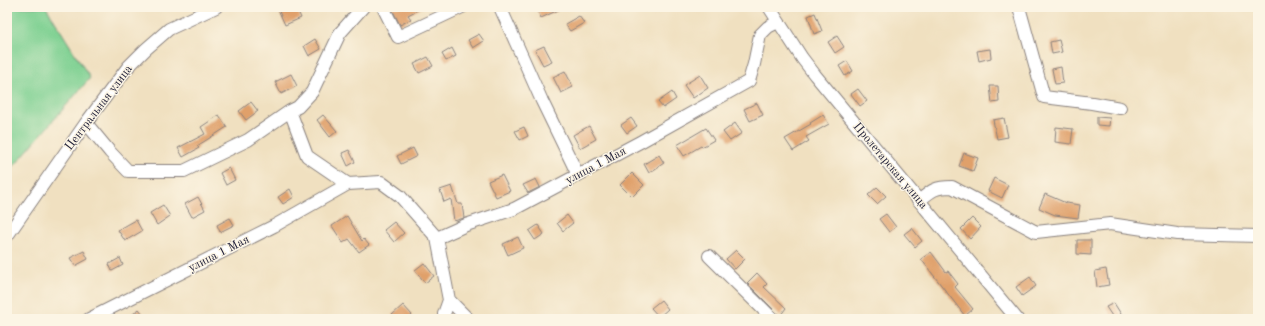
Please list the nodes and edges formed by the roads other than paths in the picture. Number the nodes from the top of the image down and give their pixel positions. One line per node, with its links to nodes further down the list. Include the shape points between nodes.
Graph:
1 (216, 7): 11 (street, Центральная улица, via 169,29 146,49 128,67)
2 (363, 7): 10 (street, via 340,33 312,92 298,107)
3 (383, 7): 4 (street, via 398,37)
4 (462, 7)
5 (500, 7): 12 (street)
6 (769, 7): 8 (street, Пролетарская улица)
7 (1019, 7): 9 (street, via 1044,97)
8 (778, 22): 12 (street, улица 1 Мая, via 760,34 749,81); 14 (street, Пролетарская улица, via 815,75)
9 (1120, 108)
10 (290, 111): 11 (street, via 248,140 184,171 128,171); 13 (street, via 307,156)
11 (86, 123): 15 (street, Центральная улица)
12 (578, 175): 17 (street, улица 1 Мая, via 514,209)
13 (348, 184): 17 (street, via 381,182 400,196); 21 (street, улица 1 Мая, via 274,226)
14 (919, 202): 16 (street, via 932,190 952,187 1036,232 1110,224 1177,234); 24 (street, Пролетарская улица)
15 (7, 236)
16 (1258, 236)
17 (437, 238): 19 (street)
18 (709, 256): 23 (street)
19 (449, 300): 20 (street); 22 (street)
20 (443, 317)
21 (89, 319)
22 (468, 319)
23 (774, 319)
24 (1017, 319)

